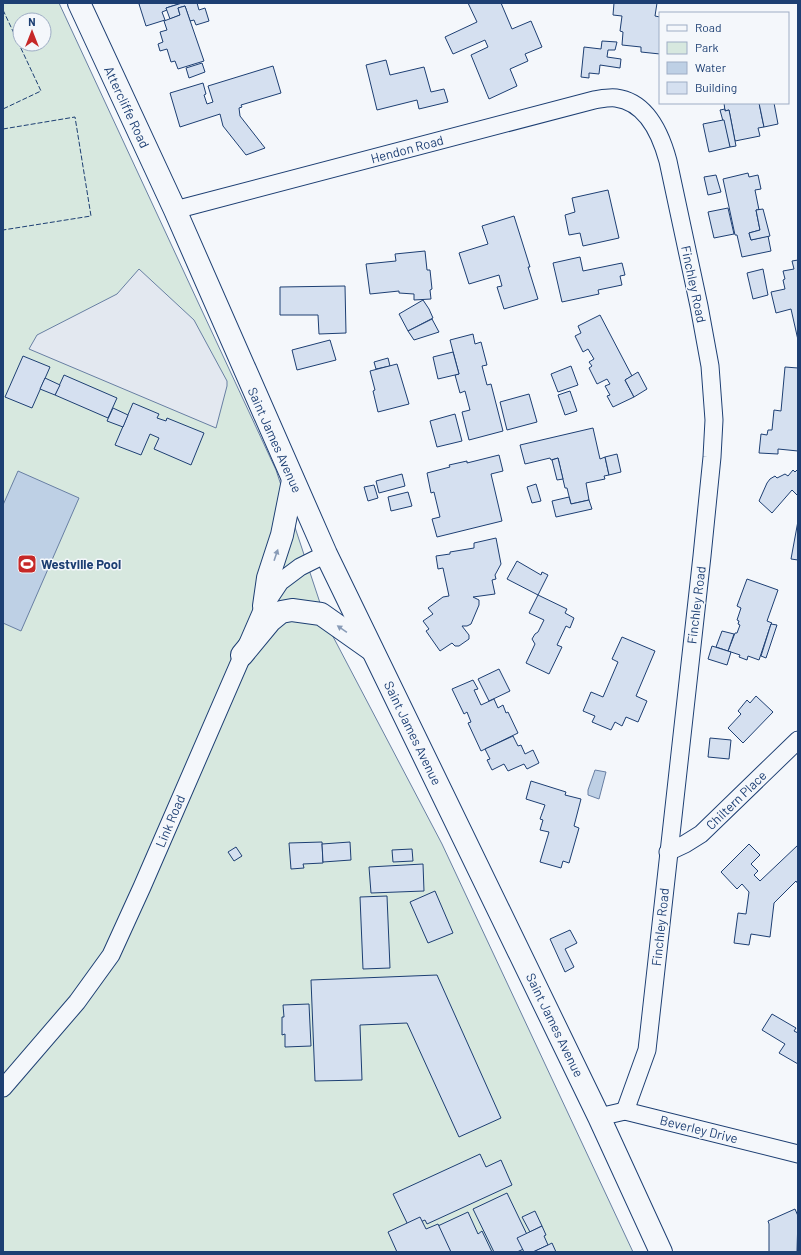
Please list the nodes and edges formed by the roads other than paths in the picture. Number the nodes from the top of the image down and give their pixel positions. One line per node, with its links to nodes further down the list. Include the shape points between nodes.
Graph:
1 (80, 3): 3 (main road, Attercliffe Road)
2 (638, 107): 3 (street, Hendon Road, via 616,98 594,100); 10 (street, Finchley Road, via 653,124 668,162 700,306 710,366 714,420 702,556)
3 (175, 210): 4 (main road, Saint James Avenue)
4 (293, 480): 5 (main road, Saint James Avenue); 6 (main road, one-way to 4, via 268,578 282,536)
5 (326, 554): 6 (street, Link Road, via 280,582); 7 (main road, Saint James Avenue)
6 (264, 606): 8 (street, Link Road)
7 (373, 651): 8 (main road, one-way to 8, via 321,614 292,610 281,612 270,621); 13 (main road, Saint James Avenue)
8 (242, 655): 11 (street, Link Road, via 111,955 77,1002)
9 (798, 740): 10 (street, Chiltern Place, via 701,834)
10 (668, 852): 12 (street, Finchley Road, via 647,1050)
11 (3, 1088)
12 (625, 1111): 13 (street, Beverley Drive); 14 (street, Beverley Drive)
13 (599, 1117): 15 (main road, Saint James Avenue)
14 (798, 1154)
15 (661, 1252)

